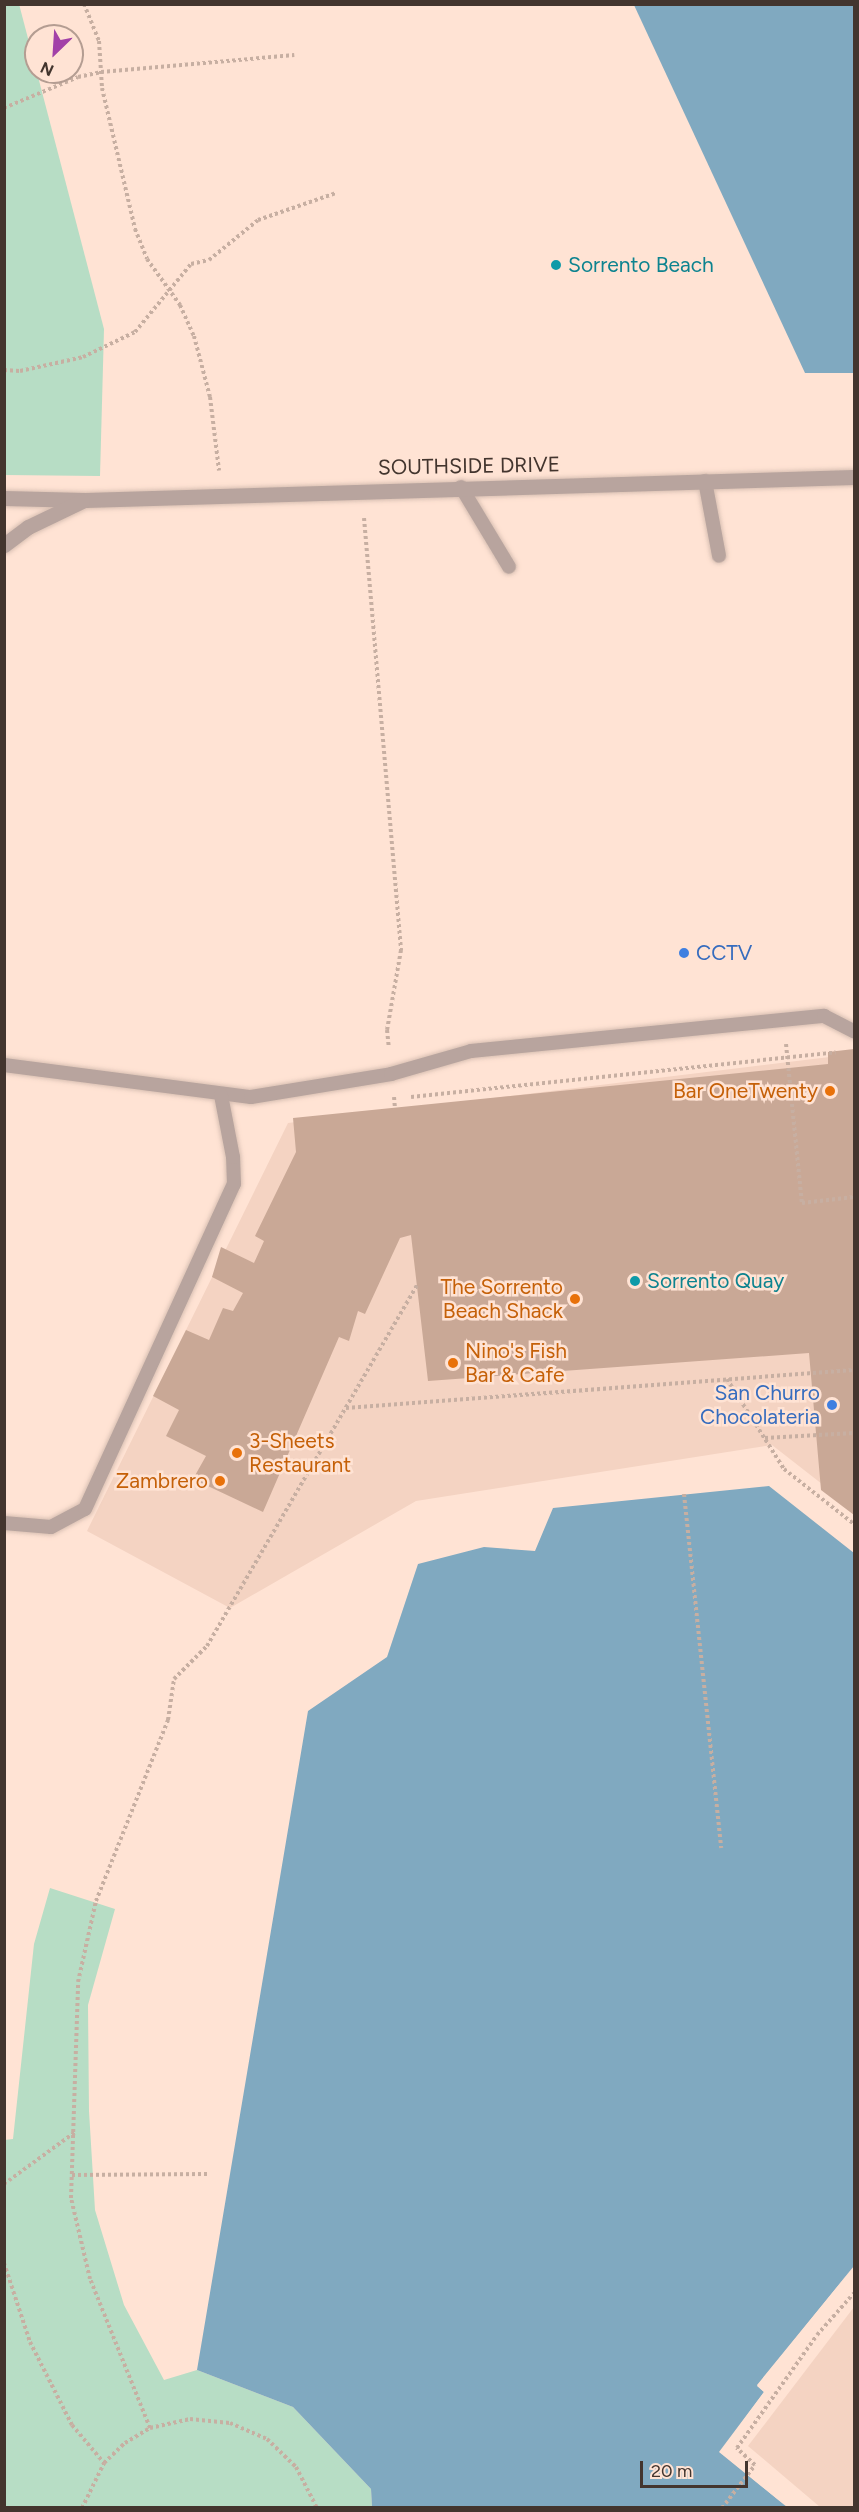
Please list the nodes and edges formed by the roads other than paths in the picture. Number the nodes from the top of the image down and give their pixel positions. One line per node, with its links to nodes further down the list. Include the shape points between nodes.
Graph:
1 (855, 477): 2 (street, SOUTHSIDE DRIVE)
2 (705, 481): 3 (street, SOUTHSIDE DRIVE); 7 (lane)
3 (461, 487): 5 (street, SOUTHSIDE DRIVE); 8 (lane)
4 (4, 498): 5 (street, SOUTHSIDE DRIVE)
5 (85, 500): 6 (street, SOUTHSIDE DRIVE, via 28,527)
6 (4, 544)
7 (720, 556)
8 (509, 567)
9 (855, 1031): 11 (lane, via 824,1017 471,1051 392,1074 251,1097)
10 (4, 1065): 11 (lane)
11 (221, 1095): 12 (lane, via 234,1184 85,1509 51,1527)
12 (4, 1523)

